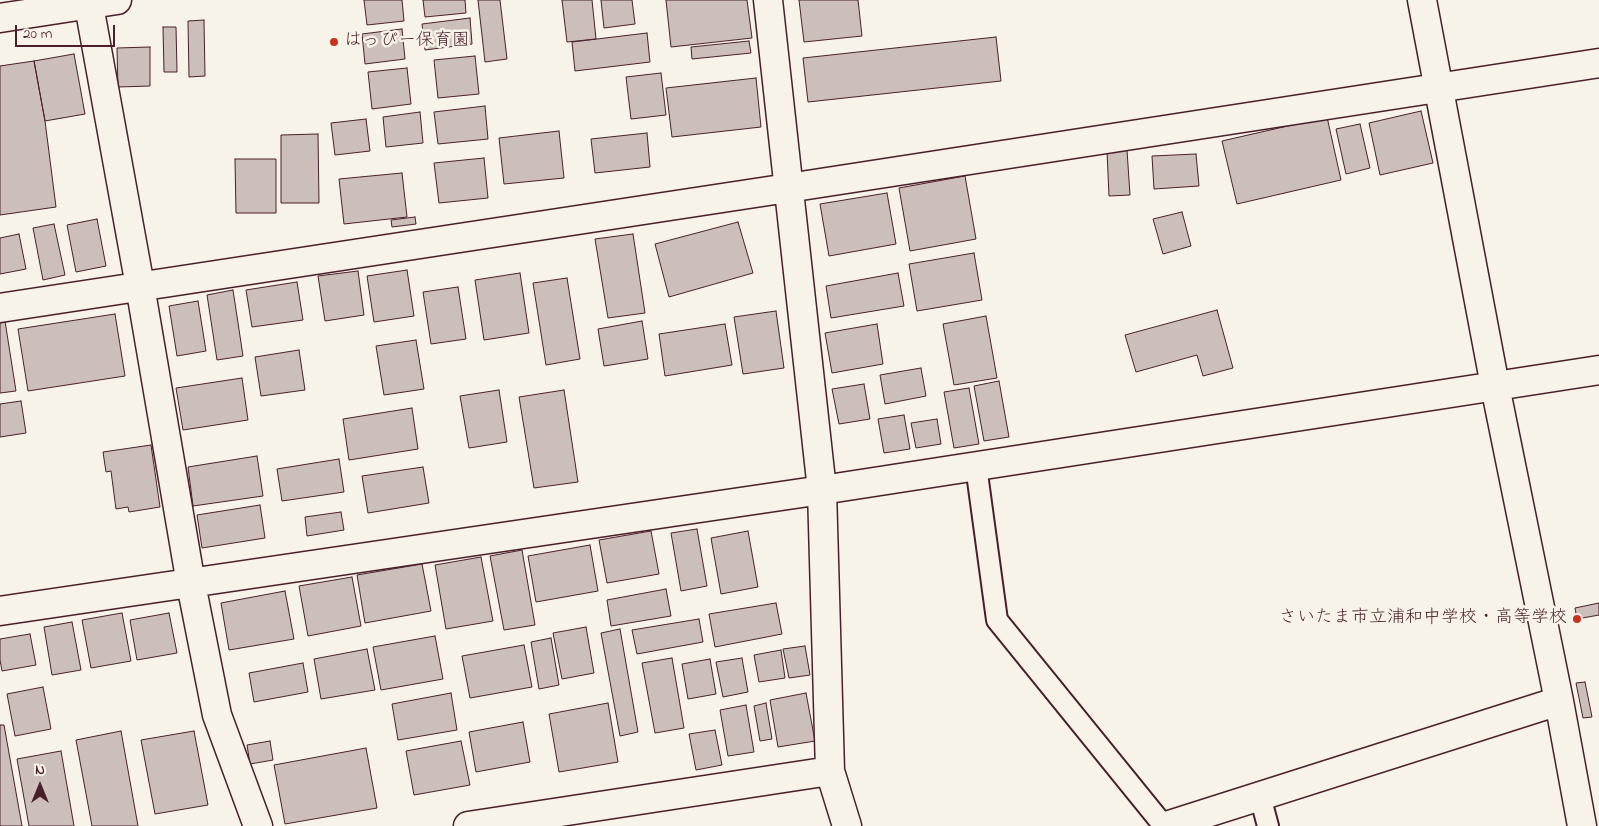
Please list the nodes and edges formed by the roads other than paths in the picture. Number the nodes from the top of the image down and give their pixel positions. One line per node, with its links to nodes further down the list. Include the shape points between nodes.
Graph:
1 (117, 0): 4 (street)
2 (768, 0): 8 (street)
3 (1422, 0): 7 (street)
4 (88, 2): 5 (street); 9 (street)
5 (0, 18)
6 (1599, 63): 7 (street)
7 (1438, 87): 8 (street); 12 (street)
8 (788, 188): 9 (street); 14 (street)
9 (140, 286): 10 (street); 15 (street)
10 (0, 308)
11 (1599, 370): 12 (street)
12 (1496, 386): 13 (street); 17 (street)
13 (976, 466): 14 (street); 23 (lane, via 997,620)
14 (822, 490): 15 (street); 18 (street)
15 (191, 584): 16 (street); 20 (street, via 217,714)
16 (0, 611)
17 (1559, 701): 19 (street); 25 (street)
18 (830, 771): 21 (street); 22 (street)
19 (1260, 796): 23 (street); 24 (lane)
20 (258, 826)
21 (468, 826)
22 (847, 826)
23 (1165, 826)
24 (1268, 826)
25 (1582, 826)

